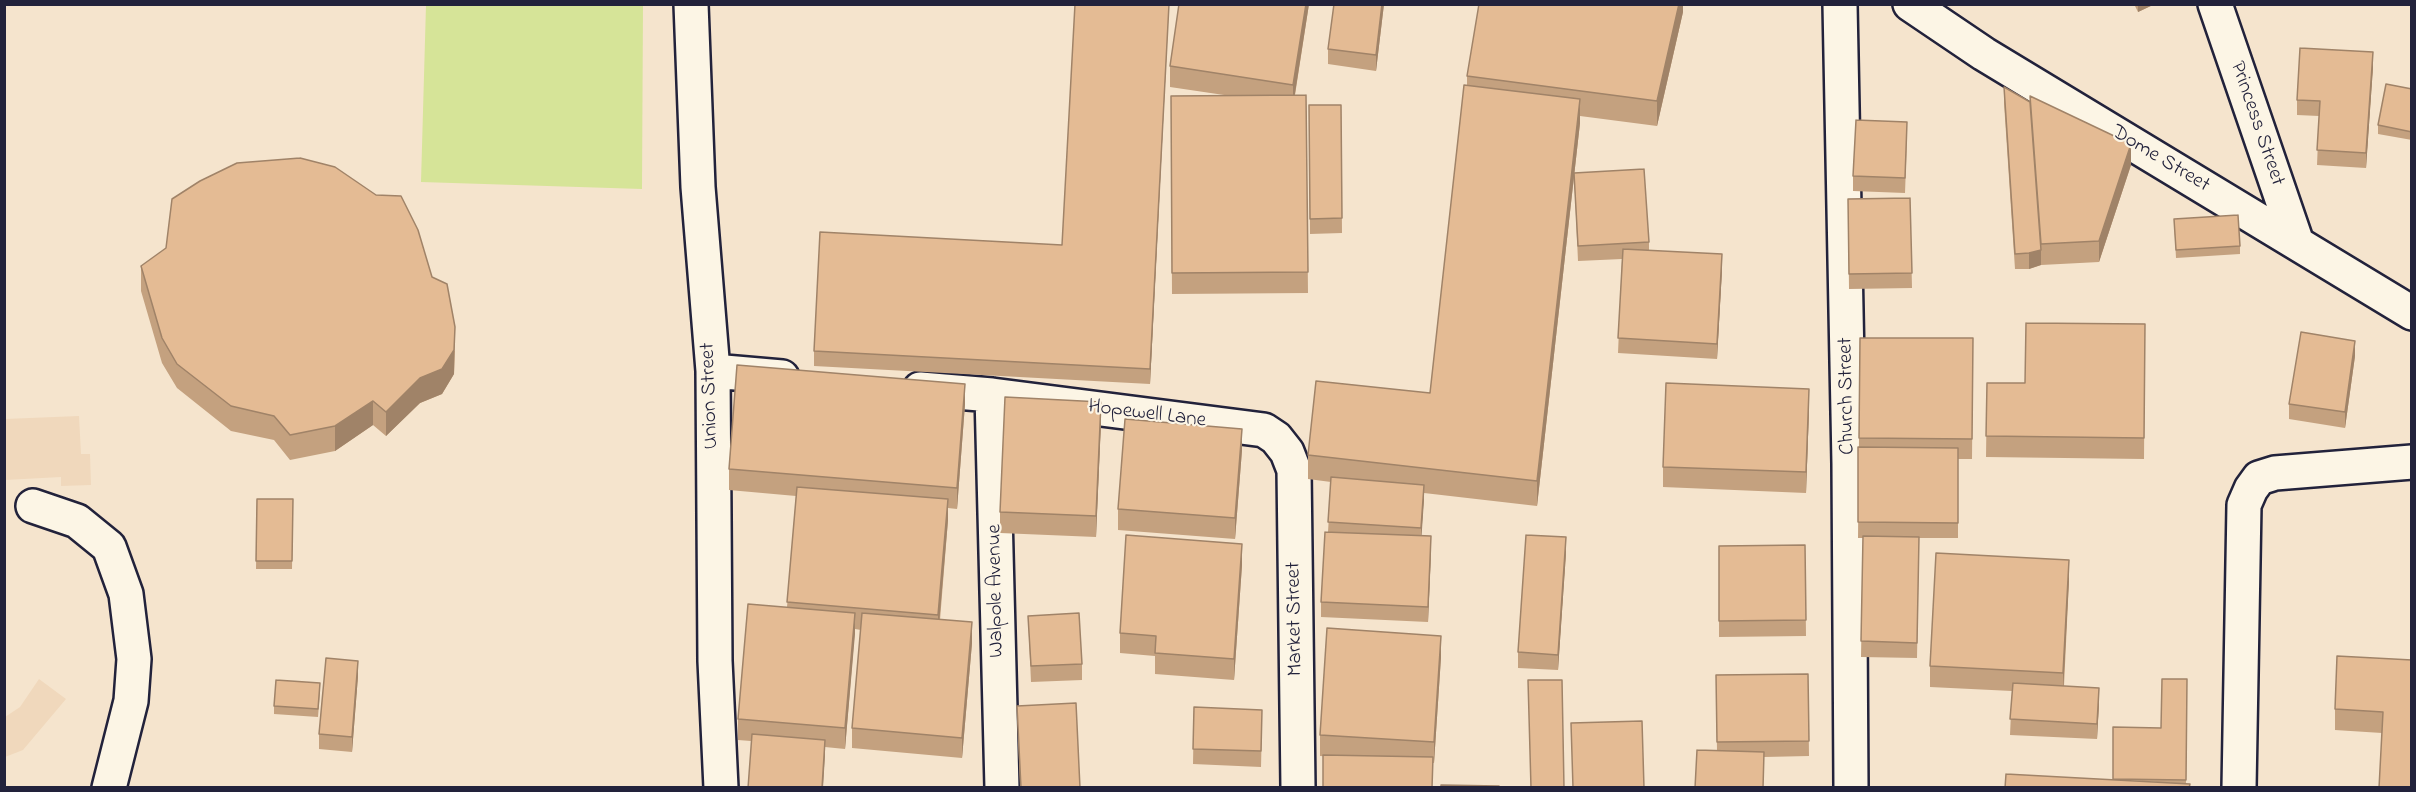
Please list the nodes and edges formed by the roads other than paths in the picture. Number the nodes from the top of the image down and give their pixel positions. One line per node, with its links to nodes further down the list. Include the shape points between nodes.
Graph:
1 (691, 4): 7 (street, Union Street, via 698,187)
2 (1840, 4): 18 (street, Church Street)
3 (1910, 4): 5 (street, Dome Street, via 1984,54)
4 (2215, 4): 5 (street, Princess Street)
5 (2297, 243): 6 (street, Dome Street)
6 (2412, 313)
7 (712, 371): 8 (street); 15 (street, Union Street, via 715,661)
8 (806, 379)
9 (887, 386): 10 (street, Hopewell Lane)
10 (992, 395): 11 (street, Hopewell Lane, via 1264,430); 16 (street, Walpole Avenue)
11 (1287, 452): 17 (street, Market Street, via 1294,470)
12 (2412, 462): 19 (street, via 2275,473 2259,478 2251,489 2244,506)
13 (33, 506): 14 (street, via 77,521 109,547 126,594 134,659 131,701)
14 (109, 788)
15 (721, 788)
16 (1002, 788)
17 (1298, 788)
18 (1851, 788)
19 (2239, 788)

